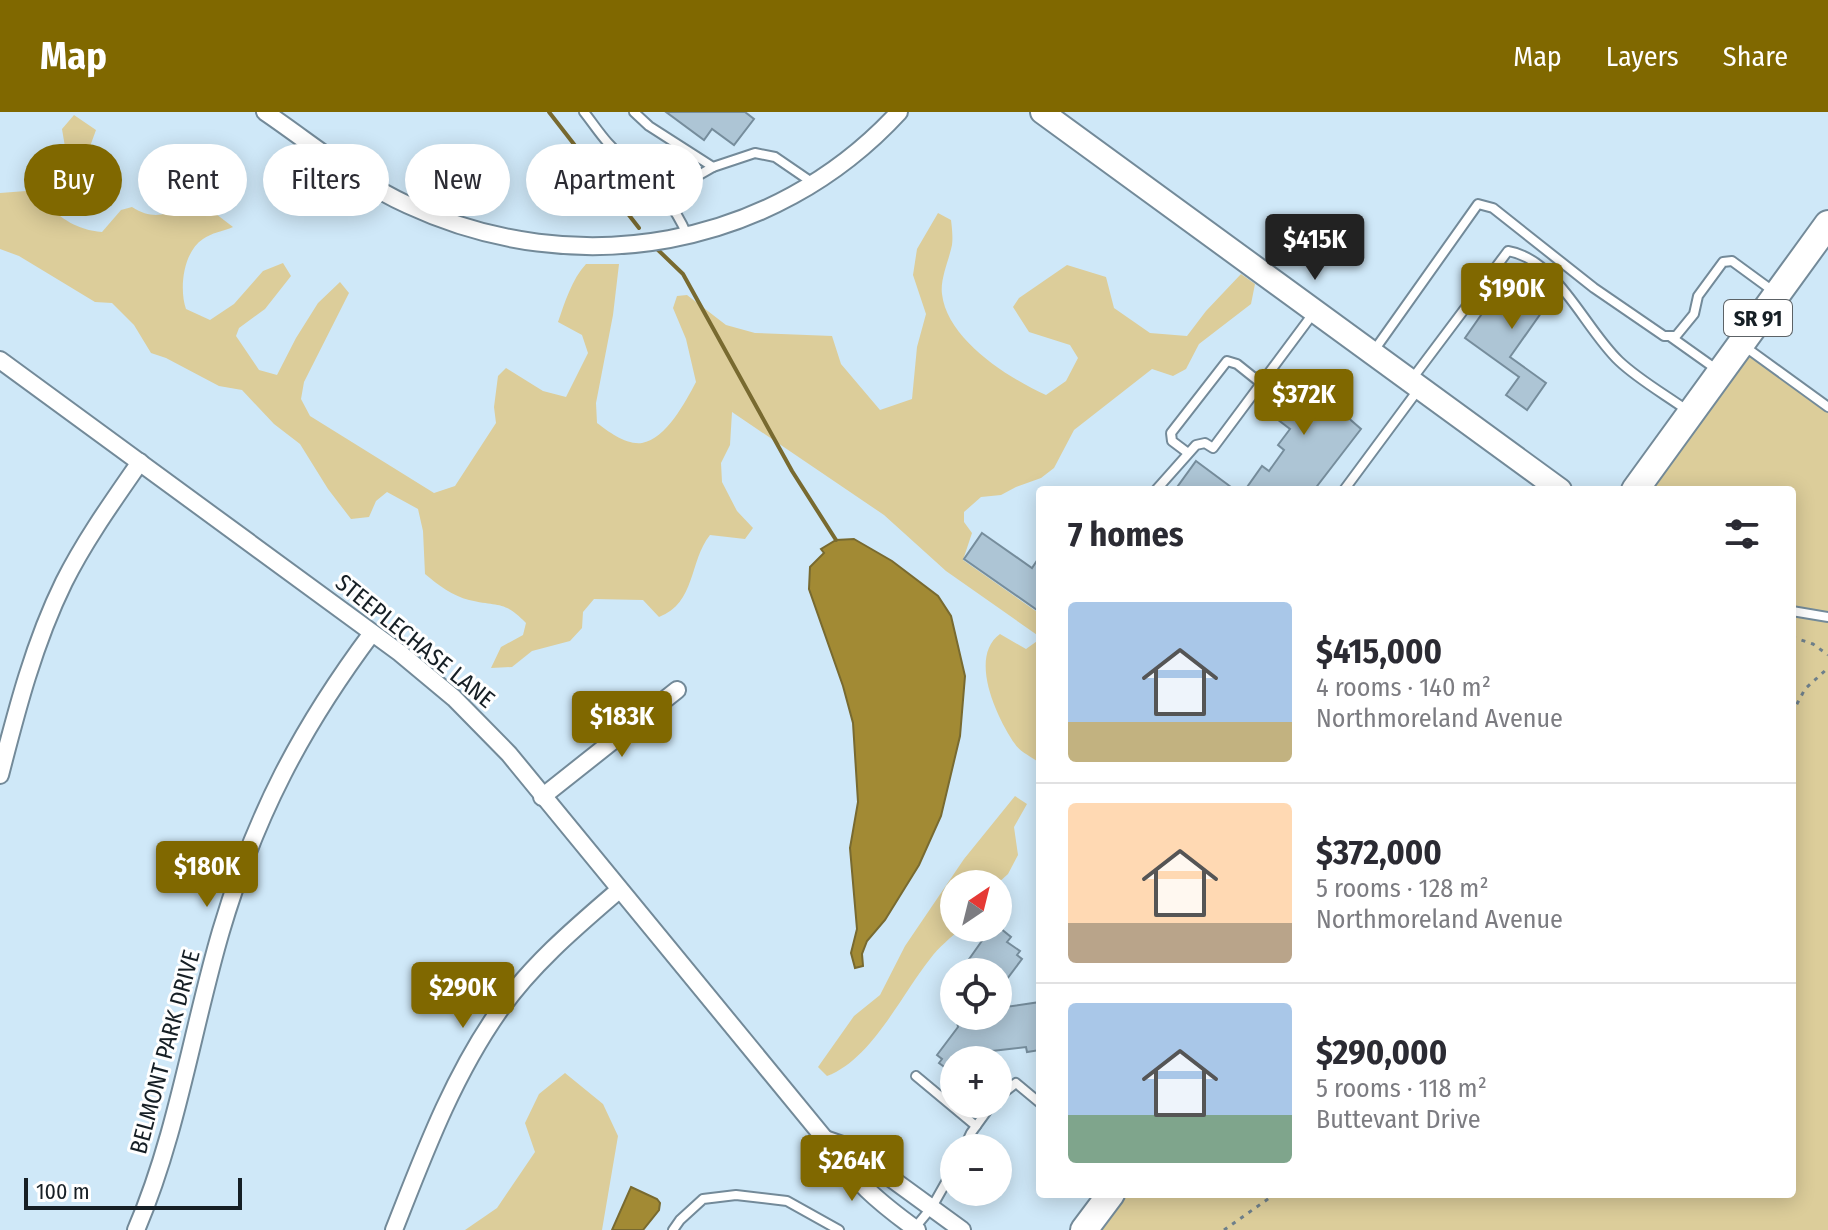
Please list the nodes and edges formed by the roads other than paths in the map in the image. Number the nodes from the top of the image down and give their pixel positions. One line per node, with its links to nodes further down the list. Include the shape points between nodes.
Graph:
1 (265, 112): 12 (street, via 377,190 487,232 585,247)
2 (584, 112): 6 (lane)
3 (634, 112): 7 (lane)
4 (899, 112): 9 (street)
5 (1042, 112): 14 (street)
6 (609, 144)
7 (713, 167): 8 (lane); 9 (lane, via 755,153 775,157)
8 (703, 173)
9 (814, 184): 12 (street, via 761,212)
10 (678, 216): 12 (lane)
11 (1828, 224): 13 (main road, SR 91)
12 (687, 236)
13 (1776, 293): 15 (lane, via 1732,261 1723,262 1698,296 1694,314); 16 (main road, SR 91)
14 (1315, 310): 17 (street); 21 (lane)
15 (1671, 337): 17 (lane, via 1594,288 1493,208 1478,204); 19 (lane)
16 (1740, 343): 19 (main road, SR 91); 22 (lane)
17 (1373, 352): 20 (street)
18 (0, 360): 25 (street, STEEPLECHASE LANE)
19 (1720, 372): 23 (main road, SR 91)
20 (1416, 383): 23 (lane, via 1508,251 1522,253 1565,290 1619,361); 27 (lane); 28 (street)
21 (1262, 384): 24 (lane, via 1213,448 1205,443); 24 (lane, via 1227,361 1171,433 1172,441)
22 (1828, 407)
23 (1690, 413): 29 (main road, SR 91)
24 (1188, 453): 26 (lane)
25 (140, 462): 32 (street, STEEPLECHASE LANE); 34 (street, via 78,557 44,626)
26 (1159, 486)
27 (1347, 486)
28 (1555, 486)
29 (1638, 486)
30 (1796, 612): 31 (lane)
31 (1828, 617)
32 (372, 633): 35 (street, STEEPLECHASE LANE, via 463,706); 48 (street, BELMONT PARK DRIVE, via 317,709 250,844 220,934 160,1169)
33 (677, 690): 35 (street)
34 (0, 775)
35 (542, 797): 36 (street, STEEPLECHASE LANE)
36 (619, 890): 43 (street, STEEPLECHASE LANE); 49 (street, via 560,941 500,1009 458,1077)
37 (916, 1076): 41 (lane)
38 (1012, 1086): 39 (lane, via 1016,1083)
39 (1036, 1100)
40 (982, 1118): 41 (lane)
41 (976, 1126): 42 (lane)
42 (972, 1134)
43 (825, 1139): 46 (street, STEEPLECHASE LANE, via 848,1147); 47 (street, STEEPLECHASE LANE, via 848,1172)
44 (940, 1193): 46 (lane)
45 (1108, 1198): 53 (main road)
46 (932, 1207): 47 (lane); 52 (street, STEEPLECHASE LANE)
47 (914, 1229)
48 (136, 1230)
49 (394, 1230)
50 (673, 1230): 51 (lane, via 703,1199 736,1195 787,1201)
51 (839, 1230)
52 (962, 1230)
53 (1084, 1230)

